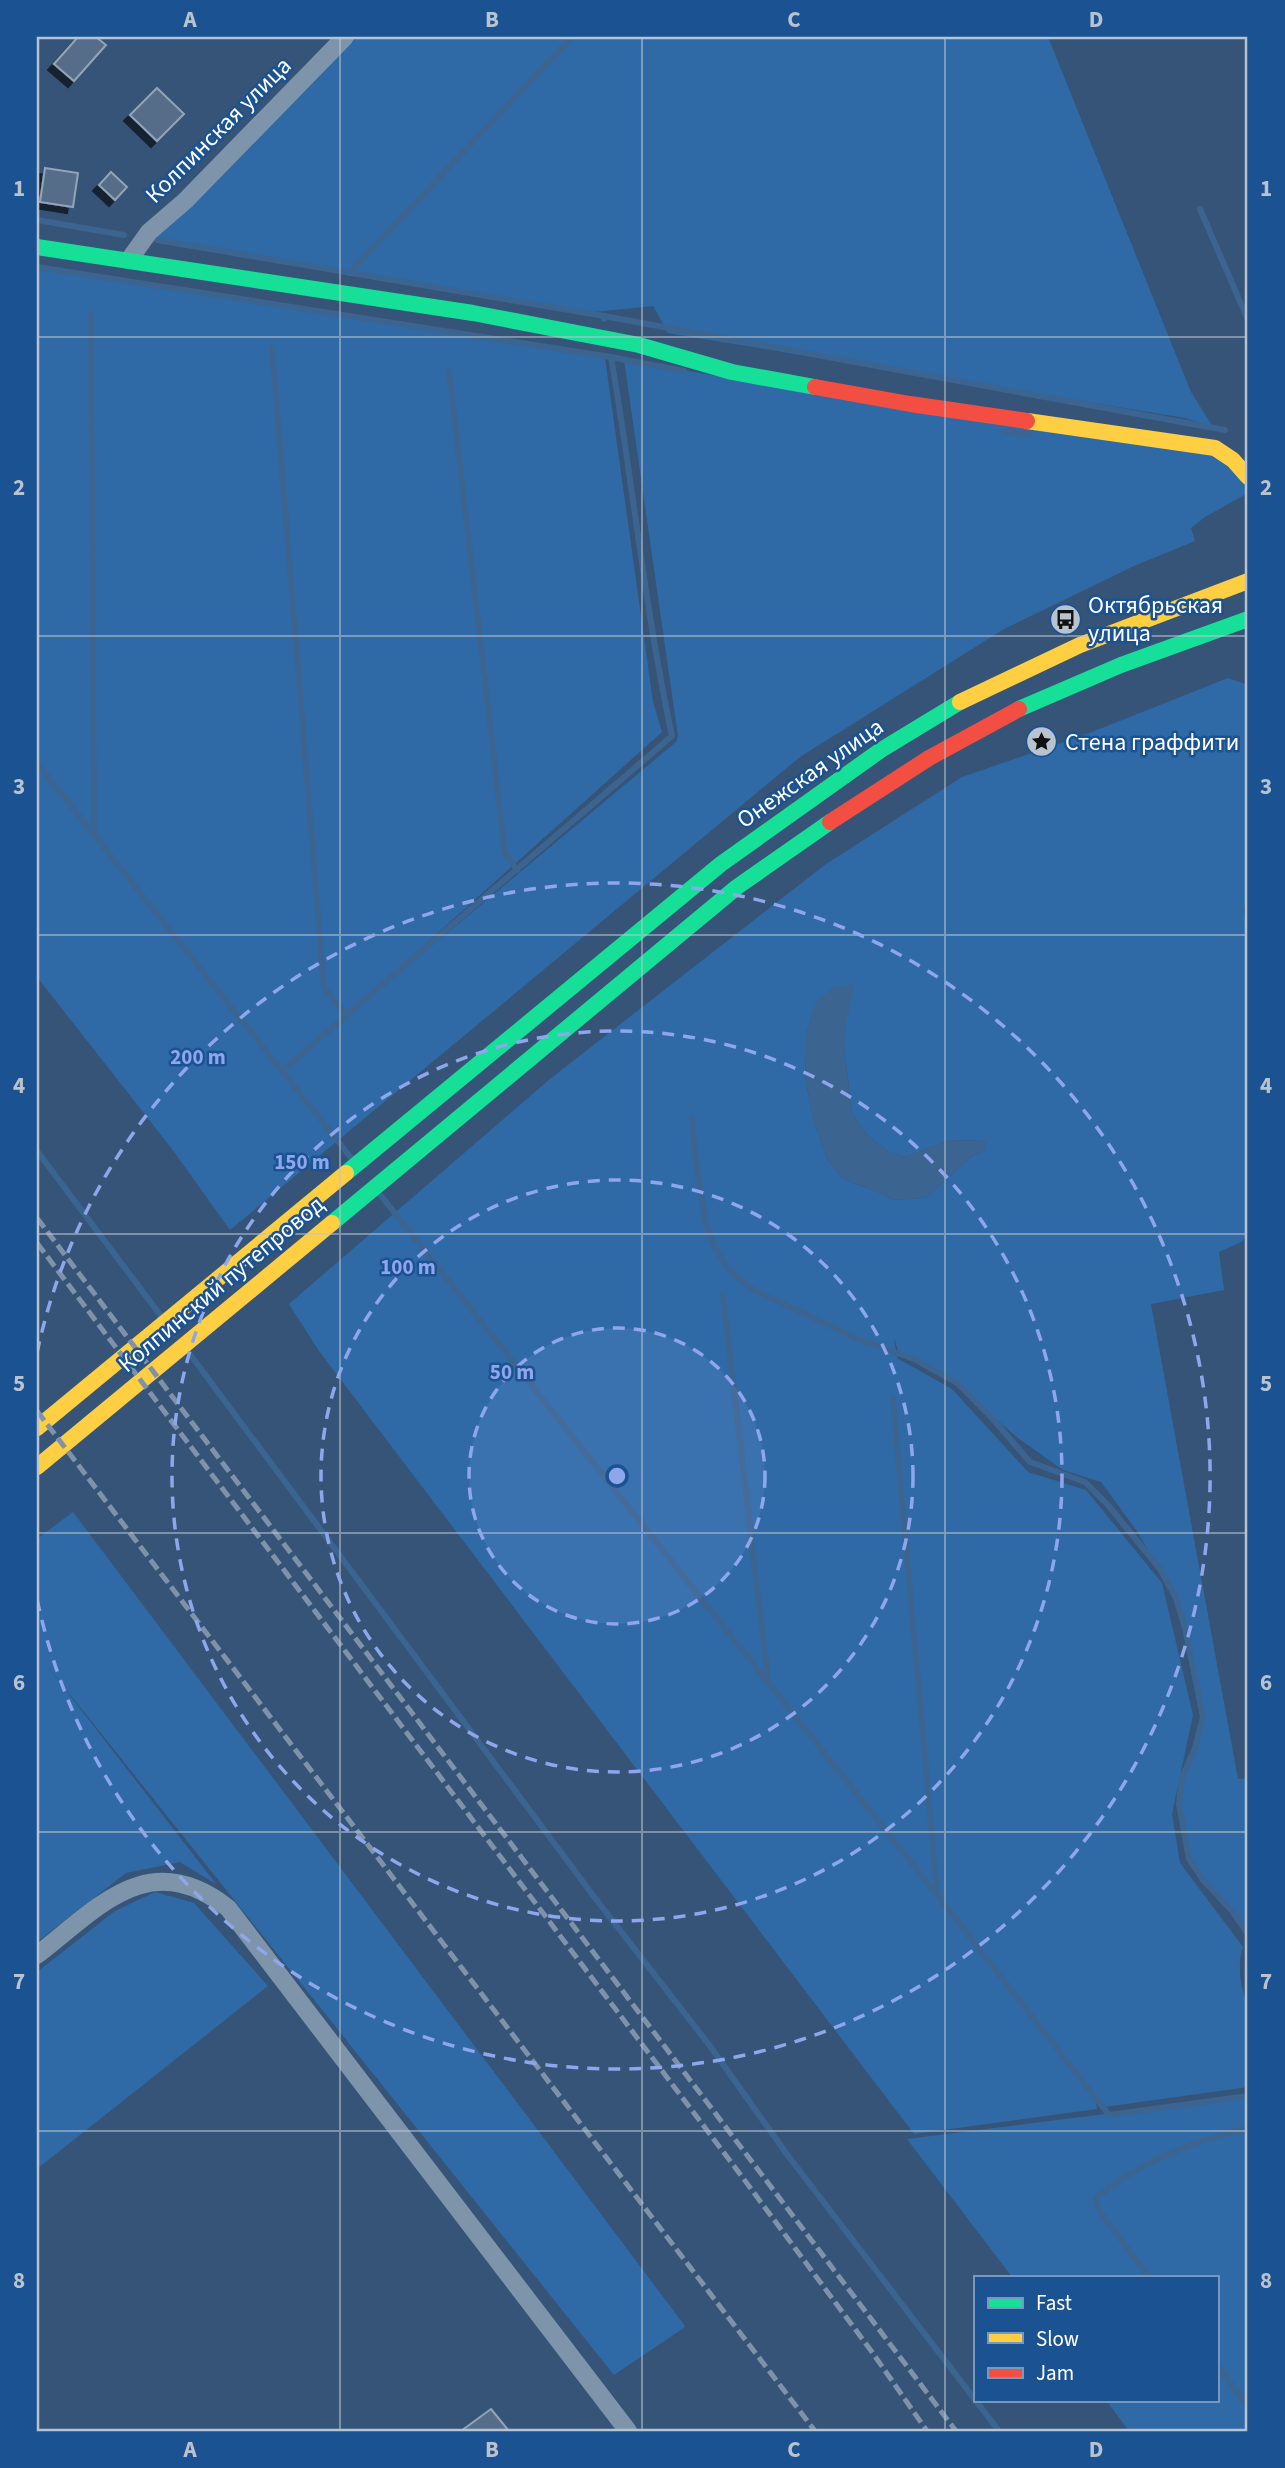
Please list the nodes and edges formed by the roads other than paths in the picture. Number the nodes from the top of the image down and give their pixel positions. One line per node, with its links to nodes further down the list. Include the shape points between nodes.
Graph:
1 (345, 37): 3 (street, Колпинская улица, via 149,232)
2 (37, 247): 3 (main road)
3 (129, 260): 4 (main road, via 473,313 639,345 732,372 910,404 1215,448)
4 (1248, 477)
5 (1248, 581): 7 (main road, Онежская улица, via 1087,640 981,691 898,739 721,864)
6 (1248, 619): 9 (main road, Колпинский путепровод, via 1136,658 997,720 876,791 737,887)
7 (449, 1087): 8 (main road, Колпинский путепровод)
8 (37, 1428)
9 (37, 1467)
10 (37, 1955): 11 (street, via 115,1894 149,1882 186,1884 209,1893 228,1908)
11 (628, 2431)

